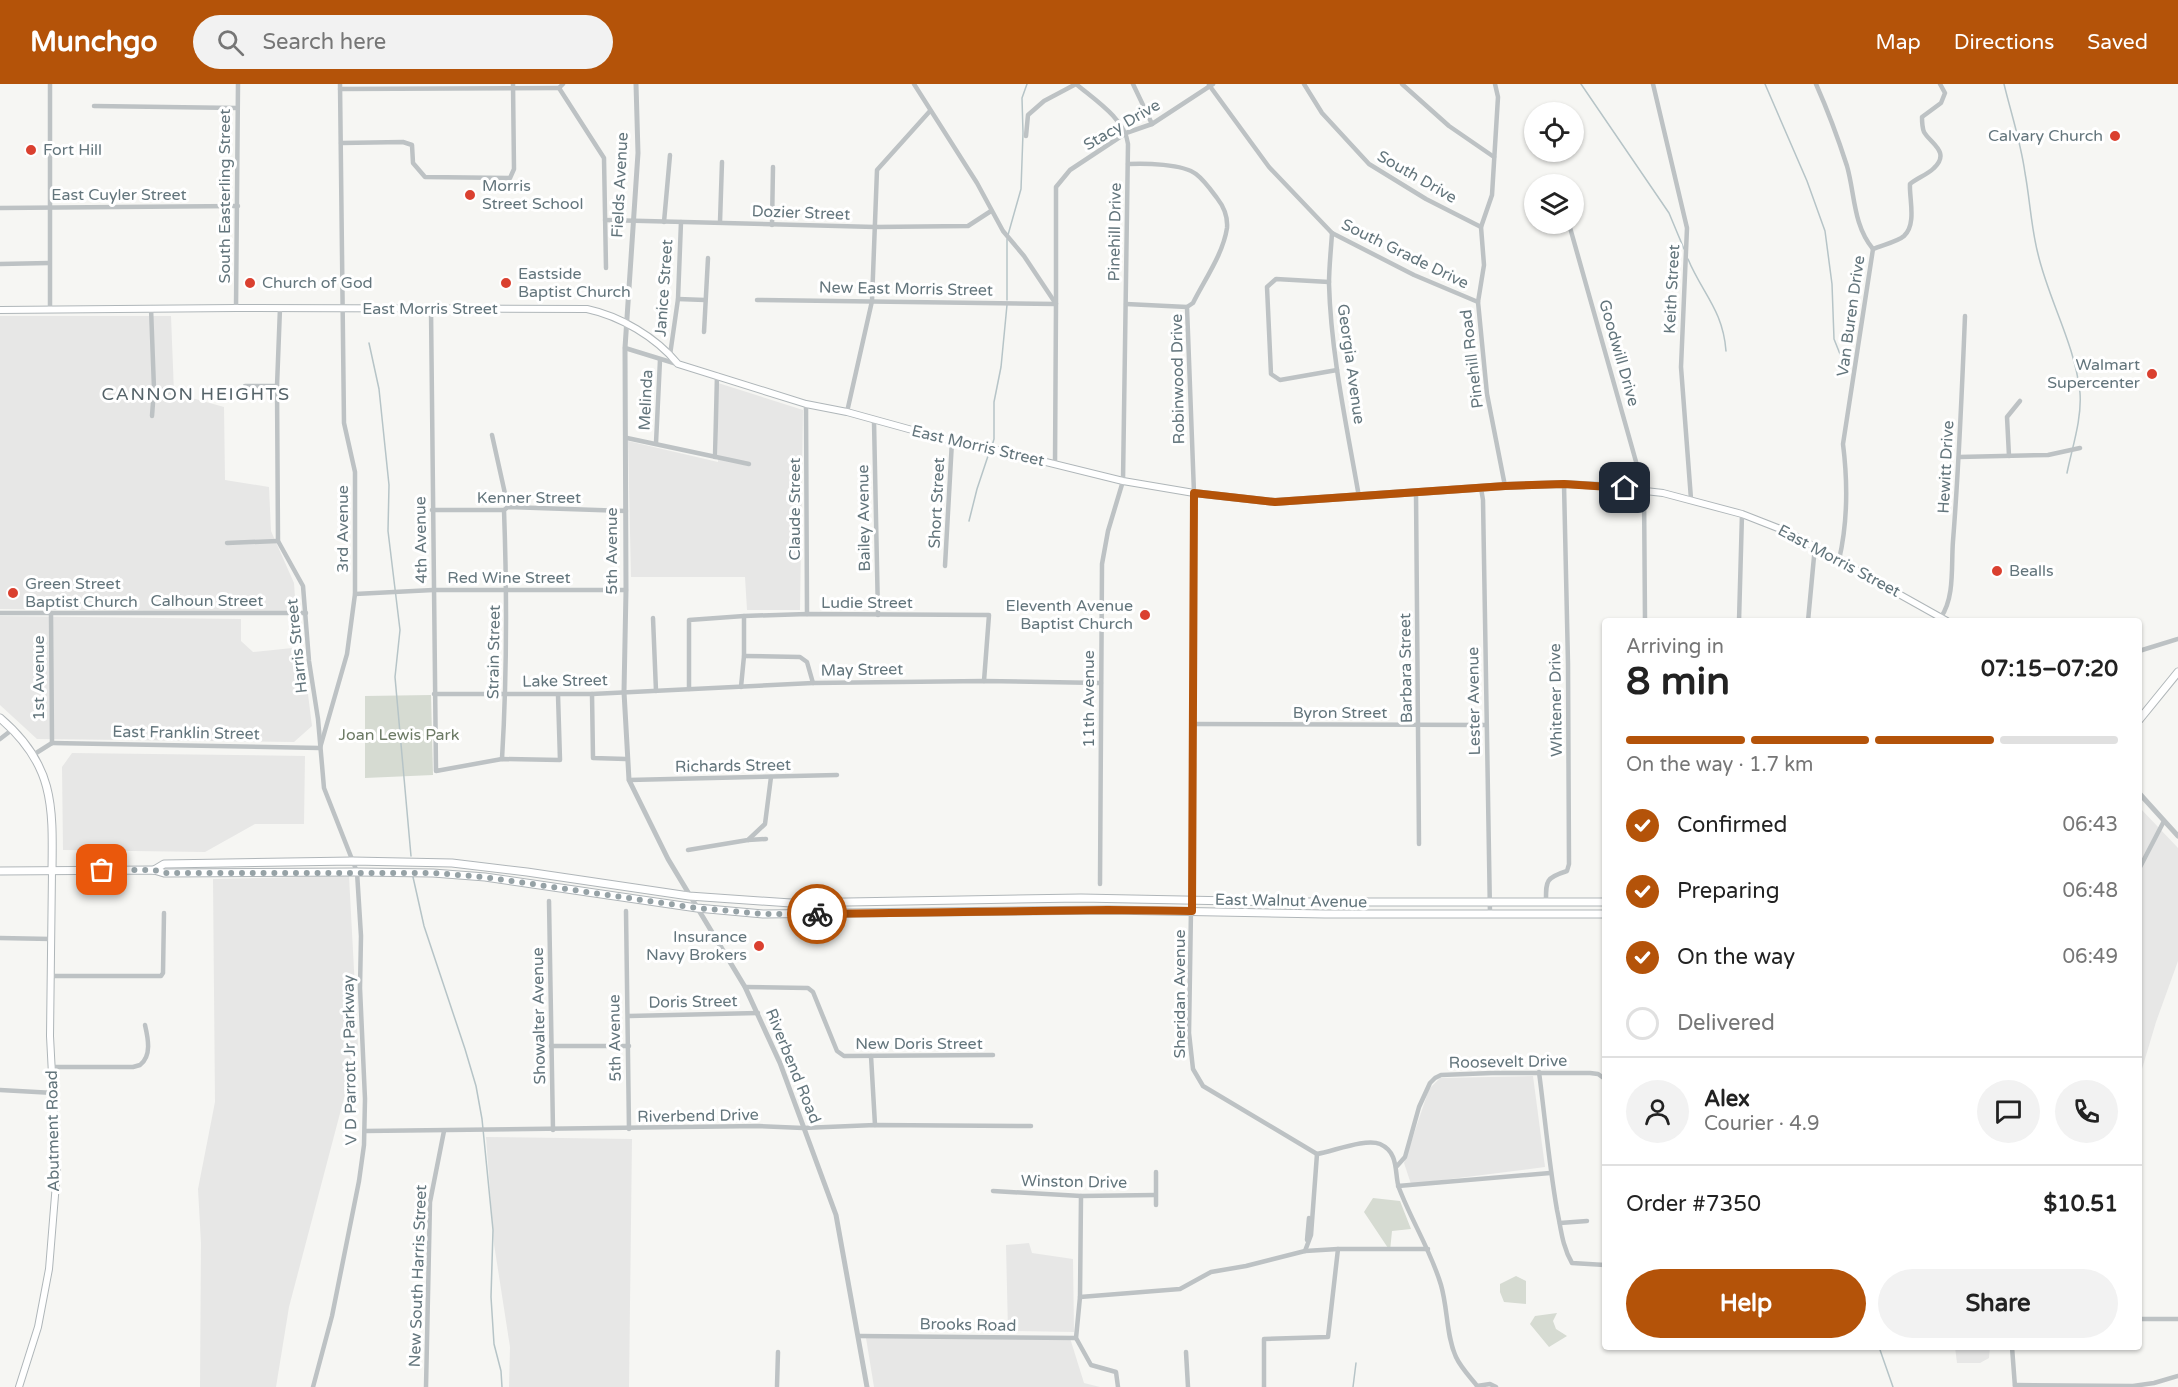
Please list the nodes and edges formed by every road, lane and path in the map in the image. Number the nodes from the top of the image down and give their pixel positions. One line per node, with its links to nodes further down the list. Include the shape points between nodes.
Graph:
1 (50, 84): 30 (street)
2 (238, 84): 17 (street, South Easterling Street)
3 (636, 84): 33 (street, Fields Avenue, via 638,153)
4 (914, 84): 18 (street)
5 (1133, 84): 19 (street)
6 (1304, 84): 39 (street, South Drive, via 1322,113 1369,164)
7 (1402, 84): 24 (street, via 1449,126)
8 (1495, 84): 24 (street, Pinehill Road, via 1498,97)
9 (1653, 84): 99 (street, Keith Street, via 1687,228 1681,367)
10 (1816, 84): 42 (street, Van Buren Drive, via 1847,168 1858,223)
11 (1940, 84): 42 (street, via 1945,93 1941,103 1922,117 1925,133 1940,152 1939,163 1910,184 1911,218 1904,236)
12 (1210, 85): 19 (street, Stacy Drive); 40 (street, South Grade Drive, via 1269,167)
13 (513, 86): 14 (street); 15 (street); 22 (street, via 514,169 510,178 424,177 413,163 412,145)
14 (561, 86): 32 (street, via 604,158)
15 (340, 87): 22 (street, 3rd Avenue)
16 (94, 106): 17 (street)
17 (237, 108): 28 (street, South Easterling Street)
18 (930, 111): 31 (street); 38 (street, via 876,170)
19 (1152, 124): 20 (street, Stacy Drive)
20 (1126, 133): 21 (street, via 1109,112 1076,84 1044,101 1028,115); 26 (street, Pinehill Drive); 53 (street, Stacy Drive, via 1070,170 1056,187)
21 (1026, 136)
22 (341, 143): 59 (street, 3rd Avenue)
23 (670, 155): 34 (street)
24 (1494, 156): 39 (street, Pinehill Road, via 1492,195)
25 (722, 162): 36 (street)
26 (1128, 164): 54 (street, Pinehill Drive); 55 (street, Robinwood Drive, via 1194,172 1227,215 1221,249 1193,303)
27 (772, 167): 37 (street)
28 (238, 206): 30 (street, East Cuyler Street); 57 (street, South Easterling Street)
29 (0, 208): 30 (street, East Cuyler Street)
30 (50, 208): 44 (street)
31 (991, 211): 38 (street, Dozier Street, via 968,226); 53 (street)
32 (605, 220): 33 (street, Dozier Street); 46 (street)
33 (632, 221): 34 (street, Dozier Street); 64 (street, Fields Avenue)
34 (664, 222): 35 (street, Dozier Street)
35 (681, 222): 36 (street, Dozier Street); 48 (street, Janice Street)
36 (720, 222): 37 (street, Dozier Street)
37 (772, 225): 38 (street, Dozier Street)
38 (875, 227): 51 (street)
39 (1481, 227): 52 (street, Pinehill Road, via 1484,265)
40 (1332, 233): 47 (street, Georgia Avenue); 52 (street, South Grade Drive)
41 (1572, 234): 95 (street, Goodwill Drive)
42 (1873, 249): 107 (street, Van Buren Drive, via 1843,444 1847,514)
43 (708, 258): 49 (street)
44 (50, 263): 45 (street); 60 (street)
45 (0, 264)
46 (606, 268)
47 (1329, 282): 70 (street, Georgia Avenue); 70 (street, via 1276,279 1267,287 1271,374 1280,380)
48 (678, 299): 49 (street); 67 (street, Janice Street)
49 (705, 300): 65 (street)
50 (757, 300): 51 (street, New East Morris Street)
51 (872, 301): 53 (street, New East Morris Street); 78 (street)
52 (1478, 302): 93 (street, Pinehill Road, via 1487,394)
53 (1056, 304): 90 (street, Stacy Drive)
54 (1126, 304): 55 (street); 91 (street, Pinehill Drive)
55 (1187, 307): 97 (street, Robinwood Drive)
56 (151, 308): 57 (main road, East Morris Street); 60 (main road, East Morris Street); 74 (street)
57 (236, 308): 58 (main road, East Morris Street)
58 (280, 308): 59 (main road, East Morris Street); 73 (street, Harris Street)
59 (342, 308): 61 (main road, East Morris Street); 112 (street, 3rd Avenue, via 344,423 356,472)
60 (51, 309): 62 (main road, East Morris Street)
61 (431, 309): 64 (main road, East Morris Street, via 587,309); 101 (street, 4th Avenue)
62 (0, 310)
63 (1965, 316): 88 (street, Hewitt Drive)
64 (626, 322): 66 (street, 5th Avenue); 67 (main road, East Morris Street)
65 (704, 332)
66 (625, 348): 68 (street); 82 (street, 5th Avenue)
67 (670, 355): 69 (main road, East Morris Street)
68 (660, 360): 69 (street); 84 (street, Melinda)
69 (678, 364): 71 (main road, East Morris Street)
70 (1337, 370): 98 (street, Georgia Avenue)
71 (717, 375): 77 (main road, East Morris Street); 87 (street)
72 (245, 386): 73 (street)
73 (277, 386): 104 (street, Harris Street)
74 (154, 388): 75 (street); 79 (street)
75 (178, 392)
76 (2020, 401): 86 (street, via 2007,417)
77 (806, 404): 78 (main road, East Morris Street); 116 (street, Claude Street)
78 (847, 412): 80 (main road, East Morris Street)
79 (152, 416)
80 (874, 421): 83 (main road, East Morris Street); 117 (street, Bailey Avenue)
81 (492, 435): 100 (street, Strain Street)
82 (627, 438): 84 (street); 102 (street, 5th Avenue)
83 (952, 441): 90 (main road, East Morris Street); 108 (street, Short Street)
84 (656, 442): 87 (street)
85 (2080, 448): 86 (street, via 2048,455)
86 (2009, 456): 88 (street)
87 (716, 457): 89 (street)
88 (1959, 457): 119 (street, Hewitt Drive, via 1949,597)
89 (749, 464)
90 (1055, 464): 91 (main road, East Morris Street)
91 (1123, 481): 97 (main road, East Morris Street); 130 (street, 11th Avenue, via 1102,564)
92 (1564, 484): 93 (main road, East Morris Street); 95 (main road, East Morris Street); 175 (street, Whitener Drive, via 1569,864 1567,872 1548,879)
93 (1505, 486): 94 (main road, East Morris Street)
94 (1480, 488): 96 (main road, East Morris Street); 143 (street, Lester Avenue)
95 (1644, 490): 99 (main road, East Morris Street); 121 (street, Goodwill Drive)
96 (1416, 492): 98 (main road, East Morris Street); 142 (street, Barbara Street)
97 (1194, 493): 98 (main road, East Morris Street, via 1275,502); 141 (street, Sheridan Avenue)
98 (1359, 497)
99 (1691, 499): 103 (main road, East Morris Street)
100 (506, 509): 101 (street, Kenner Street); 102 (street, Kenner Street); 111 (street, Strain Street)
101 (432, 510): 109 (street, 4th Avenue)
102 (626, 511): 110 (street, 5th Avenue)
103 (1742, 514): 106 (main road, East Morris Street); 122 (street)
104 (278, 541): 105 (street); 114 (street, Harris Street, via 303,586)
105 (227, 543)
106 (1815, 546): 107 (main road, East Morris Street); 123 (street)
107 (1839, 560): 119 (main road, East Morris Street)
108 (945, 566)
109 (434, 590): 111 (street, Red Wine Street); 112 (street, Red Wine Street); 136 (street, 4th Avenue)
110 (626, 590): 111 (street, Red Wine Street); 134 (street, 5th Avenue)
111 (507, 591): 135 (street, Strain Street)
112 (355, 594): 147 (street, 3rd Avenue, via 347,654)
113 (0, 613): 115 (street, Calhoun Street)
114 (306, 613): 115 (street, Calhoun Street); 147 (street, Harris Street)
115 (51, 614): 146 (street, 1st Avenue)
116 (807, 614): 117 (street, Ludie Street); 118 (street, Ludie Street)
117 (878, 615): 128 (street, Ludie Street, via 989,615)
118 (744, 616): 126 (street); 132 (street, Ludie Street, via 689,620)
119 (1941, 617)
120 (653, 618): 133 (street)
121 (1645, 618)
122 (1739, 618)
123 (1808, 618)
124 (2178, 639): 125 (street)
125 (2142, 650)
126 (744, 656): 129 (street, via 800,657 807,662); 131 (street)
127 (2178, 672): 139 (main road)
128 (984, 681): 129 (street, May Street); 130 (street, May Street)
129 (813, 683): 131 (street, May Street)
130 (1101, 683): 169 (street, 11th Avenue)
131 (741, 687): 132 (street, May Street)
132 (689, 689): 133 (street, May Street)
133 (656, 691): 134 (street, May Street)
134 (624, 692): 138 (street, Lake Street); 150 (street, 5th Avenue)
135 (506, 693): 136 (street, Lake Street); 137 (street, Lake Street); 149 (street, Strain Street)
136 (434, 694): 149 (street, 4th Avenue, via 436,771)
137 (558, 694): 138 (street, Lake Street); 149 (street, via 560,760)
138 (592, 694): 150 (street, via 593,758)
139 (2142, 716)
140 (0, 718): 144 (main road)
141 (1194, 724): 142 (street, Byron Street); 172 (street, Sheridan Avenue)
142 (1418, 725): 143 (street, Byron Street); 161 (street, Barbara Street)
143 (1486, 725): 174 (street, Lester Avenue)
144 (13, 729): 145 (street); 148 (main road)
145 (0, 739)
146 (52, 743): 147 (street, East Franklin Street); 148 (street)
147 (320, 748): 163 (street, Harris Street, via 324,788)
148 (33, 755): 165 (main road, via 51,802)
149 (502, 759)
150 (626, 759): 153 (street, 5th Avenue)
151 (837, 775): 152 (street, Richards Street)
152 (771, 777): 153 (street, Richards Street); 156 (street)
153 (629, 780): 170 (street, Riverbend Road)
154 (2142, 797): 155 (street)
155 (2164, 821): 158 (street); 164 (street)
156 (765, 824): 157 (street); 159 (street)
157 (757, 831): 159 (street); 160 (street)
158 (2178, 836)
159 (766, 838): 160 (street)
160 (748, 840): 162 (street)
161 (1419, 844)
162 (688, 850)
163 (353, 861): 166 (main road, East Walnut Avenue, via 165,864); 168 (street, Harris Street); 170 (main road, East Walnut Avenue, via 480,866)
164 (2142, 863)
165 (52, 870): 166 (main road, East Walnut Avenue); 167 (main road, East Walnut Avenue); 185 (main road, Abutment Road)
166 (154, 870): 168 (main road, East Walnut Avenue)
167 (0, 871)
168 (357, 872): 177 (main road, East Walnut Avenue, via 484,877); 205 (street, V D Parrott Jr Parkway)
169 (1101, 884)
170 (689, 897): 171 (main road, East Walnut Avenue, via 791,903); 177 (street, Riverbend Road)
171 (1000, 899): 172 (main road, East Walnut Avenue); 179 (main road)
172 (1192, 900): 174 (main road, East Walnut Avenue); 180 (street, Sheridan Avenue)
173 (549, 901): 191 (street, Showalter Avenue)
174 (1489, 902): 175 (main road, East Walnut Avenue); 182 (street, Lester Avenue)
175 (1546, 902): 176 (main road, East Walnut Avenue)
176 (1602, 902)
177 (697, 908): 179 (main road, East Walnut Avenue, via 763,914); 187 (street, Riverbend Road)
178 (626, 911): 189 (street, 5th Avenue)
179 (1000, 911): 180 (main road, East Walnut Avenue)
180 (1192, 911): 182 (main road, East Walnut Avenue); 207 (street, Sheridan Avenue, via 1189,1033 1193,1069 1203,1086)
181 (164, 913): 186 (street, via 161,976)
182 (1490, 914): 183 (main road, East Walnut Avenue)
183 (1602, 914)
184 (0, 938): 185 (street)
185 (51, 939): 186 (main road, Abutment Road)
186 (51, 976): 195 (main road, Abutment Road)
187 (744, 987): 188 (street, Riverbend Road); 194 (street, New Doris Street, via 808,988 840,1054)
188 (758, 1013): 189 (street, Doris Street); 202 (street, Riverbend Road)
189 (629, 1016): 192 (street, 5th Avenue)
190 (144, 1025): 195 (street, via 147,1056 140,1065)
191 (551, 1046): 192 (street); 204 (street, Showalter Avenue)
192 (629, 1046): 203 (street, 5th Avenue)
193 (993, 1055): 194 (street, New Doris Street)
194 (871, 1056): 200 (street)
195 (52, 1067): 199 (main road, Abutment Road)
196 (1539, 1072): 197 (street, Roosevelt Drive); 208 (street, Roosevelt Drive, via 1435,1078 1419,1107 1405,1157); 210 (street)
197 (1602, 1077)
198 (0, 1090): 199 (street)
199 (54, 1093): 234 (main road, Abutment Road, via 57,1172 49,1269 38,1327)
200 (875, 1125): 201 (street, Riverbend Drive); 202 (street, Riverbend Drive)
201 (1031, 1126)
202 (803, 1128): 203 (street, Riverbend Drive); 225 (street, Riverbend Road, via 836,1215)
203 (629, 1129): 204 (street, Riverbend Drive)
204 (554, 1130): 206 (street, Riverbend Drive)
205 (365, 1131): 206 (street, Riverbend Drive); 235 (street, V D Parrott Jr Parkway, via 332,1316)
206 (444, 1131): 236 (street, New South Harris Street, via 430,1202)
207 (1317, 1154): 208 (street, via 1371,1142 1382,1145); 220 (street)
208 (1397, 1166): 211 (street)
209 (1156, 1172): 213 (street)
210 (1550, 1173): 211 (street); 217 (street)
211 (1398, 1186): 219 (street)
212 (993, 1191): 214 (street, Winston Drive)
213 (1155, 1195): 214 (street, Winston Drive); 215 (street)
214 (1081, 1196): 222 (street)
215 (1156, 1205)
216 (1587, 1221): 217 (street)
217 (1560, 1223): 221 (street, via 1565,1251 1572,1263)
218 (1338, 1249): 219 (street); 220 (street); 240 (street, via 1329,1337 1264,1339)
219 (1428, 1249): 232 (street, via 1442,1287 1457,1359)
220 (1305, 1251): 222 (street, via 1211,1272 1180,1289)
221 (1602, 1265)
222 (1080, 1297): 226 (street)
223 (2142, 1319): 224 (street)
224 (2178, 1319)
225 (859, 1336): 226 (street, Brooks Road); 237 (street, Riverbend Road)
226 (1076, 1338): 238 (street, via 1090,1365 1116,1372)
227 (2012, 1350): 233 (street)
228 (777, 1352): 231 (street)
229 (1186, 1352): 239 (street)
230 (2178, 1376): 233 (street, via 2133,1386)
231 (777, 1386)
232 (1477, 1386): 241 (street)
233 (2015, 1386)
234 (19, 1387)
235 (313, 1387)
236 (426, 1387)
237 (867, 1387)
238 (1118, 1387)
239 (1188, 1387)
240 (1264, 1387)
241 (1496, 1387)

